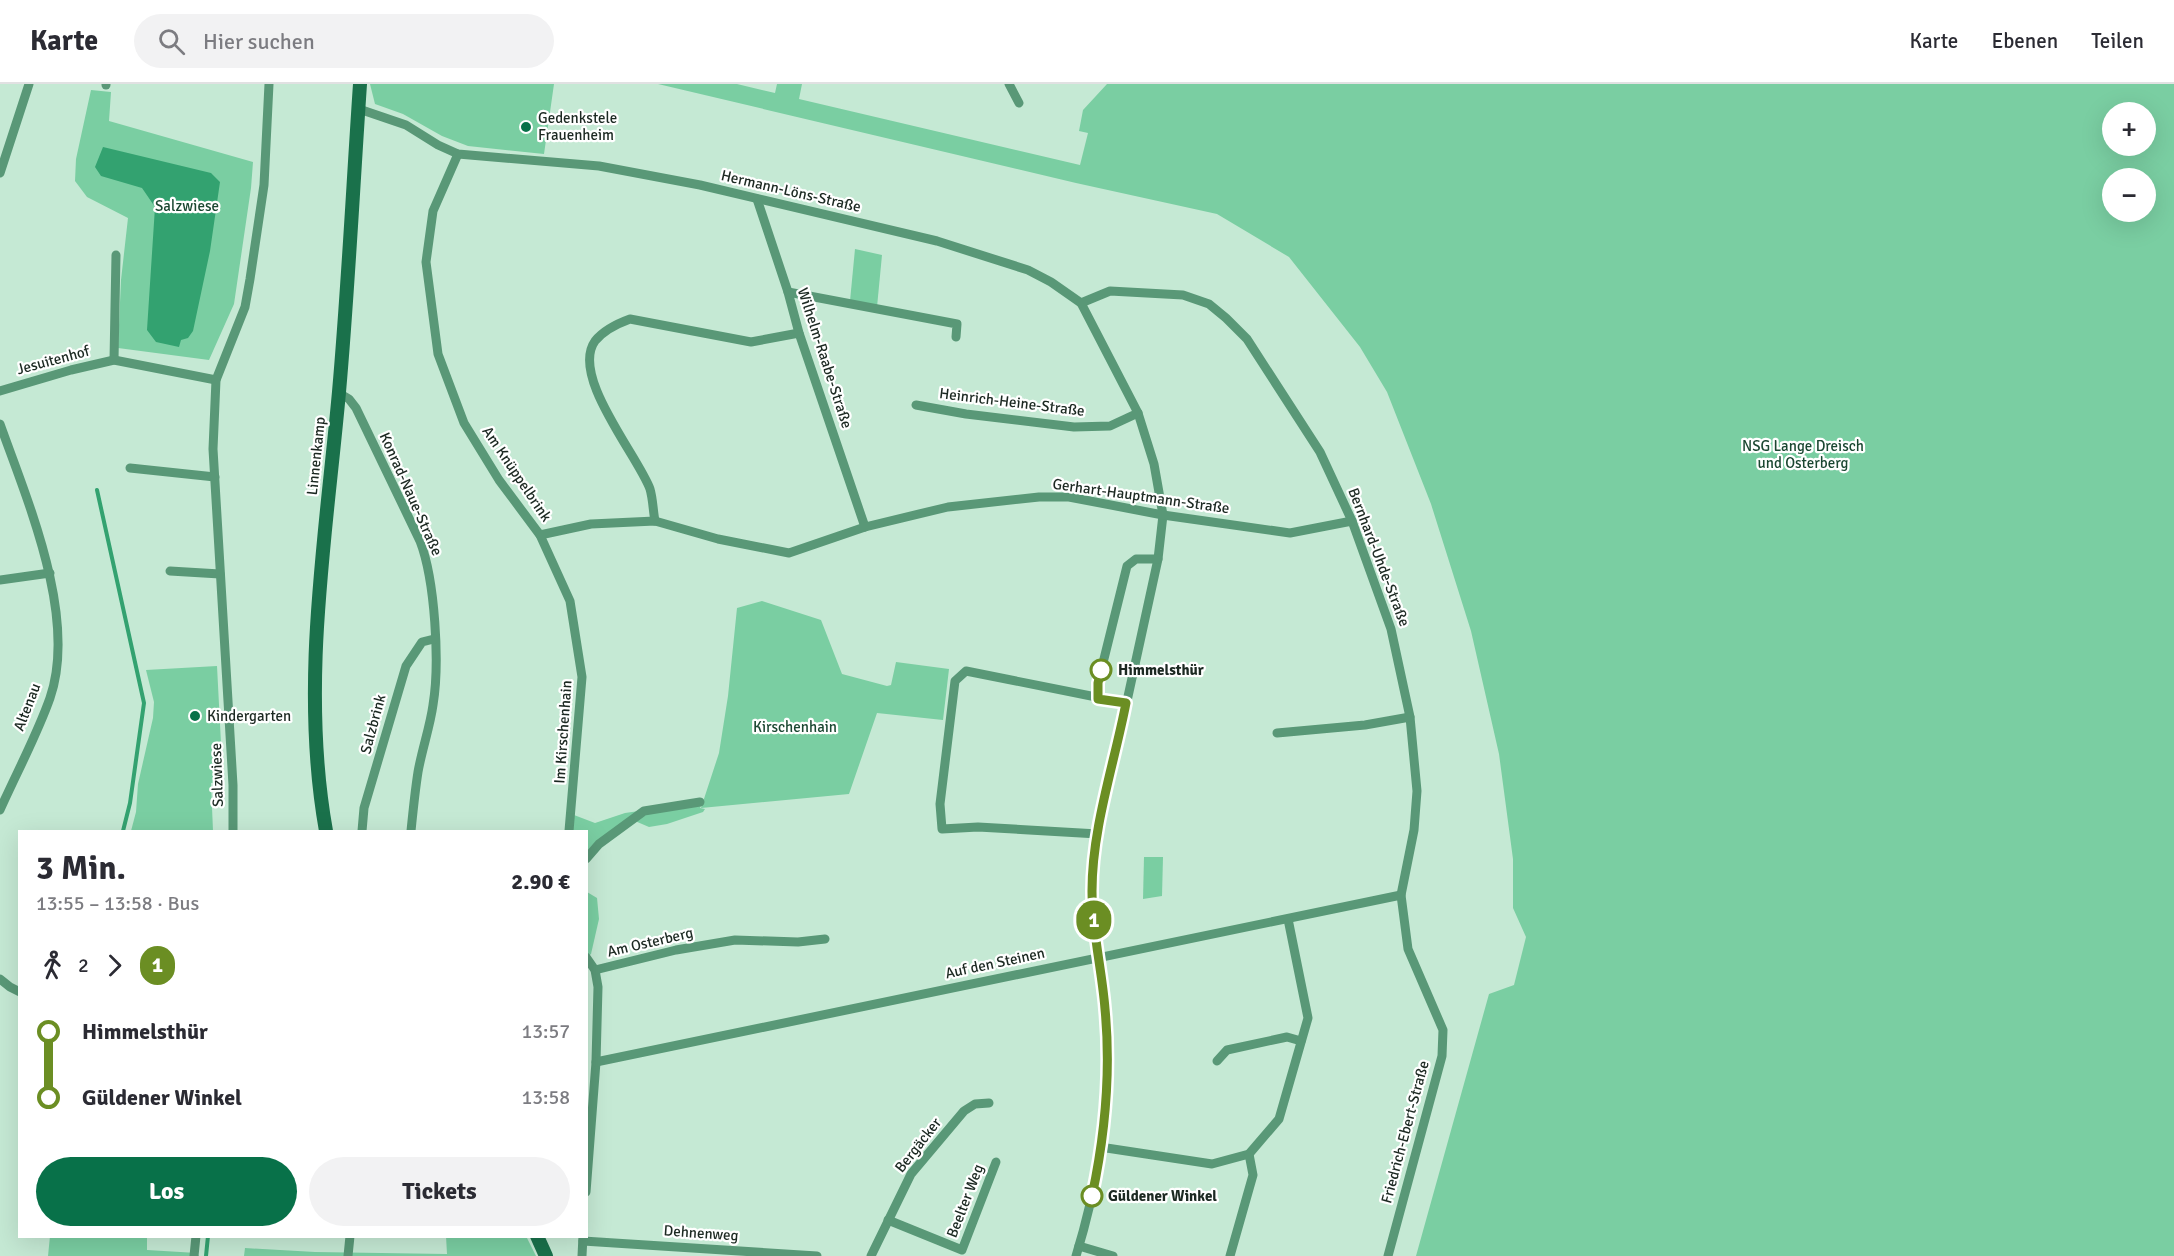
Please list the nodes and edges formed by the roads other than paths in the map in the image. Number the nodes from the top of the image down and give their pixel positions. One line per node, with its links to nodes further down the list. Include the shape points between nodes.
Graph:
1 (29, 84): 8 (street)
2 (269, 84): 16 (street, Salzwiese, via 264,186 245,307)
3 (360, 84): 6 (main road, Linnenkamp)
4 (1009, 84): 5 (street)
5 (1019, 103)
6 (359, 109): 7 (street, Hermann-Löns-Straße, via 406,125); 18 (main road, Linnenkamp)
7 (458, 154): 9 (street, Hermann-Löns-Straße, via 599,166); 28 (street, Am Knüppelbrink, via 433,211 426,262 438,354 464,423 499,480)
8 (0, 173)
9 (758, 199): 11 (street, Wilhelm-Raabe-Straße); 12 (street, Hermann-Löns-Straße, via 990,256 1029,270)
10 (116, 255): 15 (street)
11 (788, 292): 13 (street, Wilhelm-Raabe-Straße); 14 (street, via 957,324)
12 (1081, 303): 20 (street); 26 (street, Bernhard-Uhde-Straße, via 1110,291 1183,295 1209,304 1247,339 1320,452)
13 (799, 333): 25 (street, via 751,342 630,319 595,342 590,362 596,391 650,489); 27 (street, Wilhelm-Raabe-Straße)
14 (956, 337)
15 (114, 360): 16 (street, Jesuitenhof); 17 (street, Jesuitenhof)
16 (216, 380): 23 (street, Salzwiese)
17 (0, 391)
18 (339, 393): 35 (street, Konrad-Naue-Straße, via 356,408 424,550); 43 (main road, Linnenkamp, via 315,665 315,729)
19 (916, 405): 20 (street, Heinrich-Heine-Straße, via 1074,426 1110,426)
20 (1138, 413): 24 (street, via 1154,464)
21 (0, 424): 31 (street, Altenau)
22 (130, 468): 23 (street)
23 (215, 477): 32 (street, Salzwiese)
24 (1163, 514): 26 (street, Gerhart-Hauptmann-Straße, via 1290,533); 27 (street, Gerhart-Hauptmann-Straße, via 1069,497 1039,496 948,507); 29 (street)
25 (655, 521): 27 (street, Gerhart-Hauptmann-Straße, via 789,554); 28 (street, Gerhart-Hauptmann-Straße, via 591,524)
26 (1352, 521): 38 (street, Bernhard-Uhde-Straße, via 1391,629)
27 (865, 527)
28 (540, 535): 34 (street, Am Knüppelbrink)
29 (1158, 559): 36 (street, via 1133,559 1125,570 1098,683); 37 (street)
30 (170, 571): 32 (street)
31 (50, 573): 33 (street); 41 (street, Altenau, via 58,635 50,696)
32 (220, 574): 42 (street, Salzwiese, via 233,785)
33 (0, 580)
34 (570, 601): 46 (street, Im Kirschenhain, via 582,677)
35 (434, 639): 44 (street, Salzbrink, via 422,642 406,666 364,808); 45 (street, Konrad-Naue-Straße, via 433,705 418,771)
36 (1098, 699): 37 (street); 47 (street, via 966,671 955,681 940,804 942,830 978,827)
37 (1126, 703): 47 (street)
38 (1410, 717): 39 (street); 49 (street, Bernhard-Uhde-Straße, via 1417,791)
39 (1277, 733)
40 (700, 802): 48 (street, via 644,811 599,844)
41 (0, 810)
42 (232, 830)
43 (326, 830)
44 (362, 830)
45 (411, 830)
46 (569, 830)
47 (1098, 834): 53 (street, via 1092,894)
48 (588, 858)
49 (1401, 895): 50 (street, Auf den Steinen); 52 (street, Bernhard-Uhde-Straße)
50 (1288, 919): 53 (street, Auf den Steinen); 58 (street, via 1308,1018)
51 (825, 939): 55 (street, Am Osterberg, via 735,940)
52 (1408, 949): 82 (street, Friedrich-Ebert-Straße, via 1443,1030 1442,1056)
53 (1098, 957): 60 (street, Auf den Steinen); 62 (street, via 1107,1056)
54 (588, 960): 55 (street)
55 (595, 970): 60 (street, Am Osterberg)
56 (0, 979): 57 (street)
57 (18, 991)
58 (1301, 1041): 59 (street, via 1287,1037 1227,1050); 63 (street, via 1279,1119)
59 (1217, 1061)
60 (596, 1062): 65 (street, Am Osterberg)
61 (990, 1103): 66 (street, Bergäcker, via 975,1104 964,1111 912,1173)
62 (1100, 1147): 63 (street, via 1212,1164); 71 (street)
63 (1250, 1154): 81 (street, via 1252,1175)
64 (996, 1162): 72 (street, Beelter Weg)
65 (588, 1166)
66 (888, 1220): 72 (street, Beelter Weg); 78 (street, Bergäcker)
67 (196, 1238): 73 (street)
68 (350, 1238): 74 (street)
69 (538, 1238): 75 (main road)
70 (583, 1238): 76 (street); 77 (street, Dehnenweg)
71 (1079, 1246): 79 (street); 80 (street)
72 (961, 1253)
73 (194, 1256)
74 (348, 1256)
75 (546, 1256)
76 (582, 1256)
77 (817, 1256)
78 (871, 1256)
79 (1076, 1256)
80 (1113, 1256)
81 (1230, 1256)
82 (1388, 1256)

